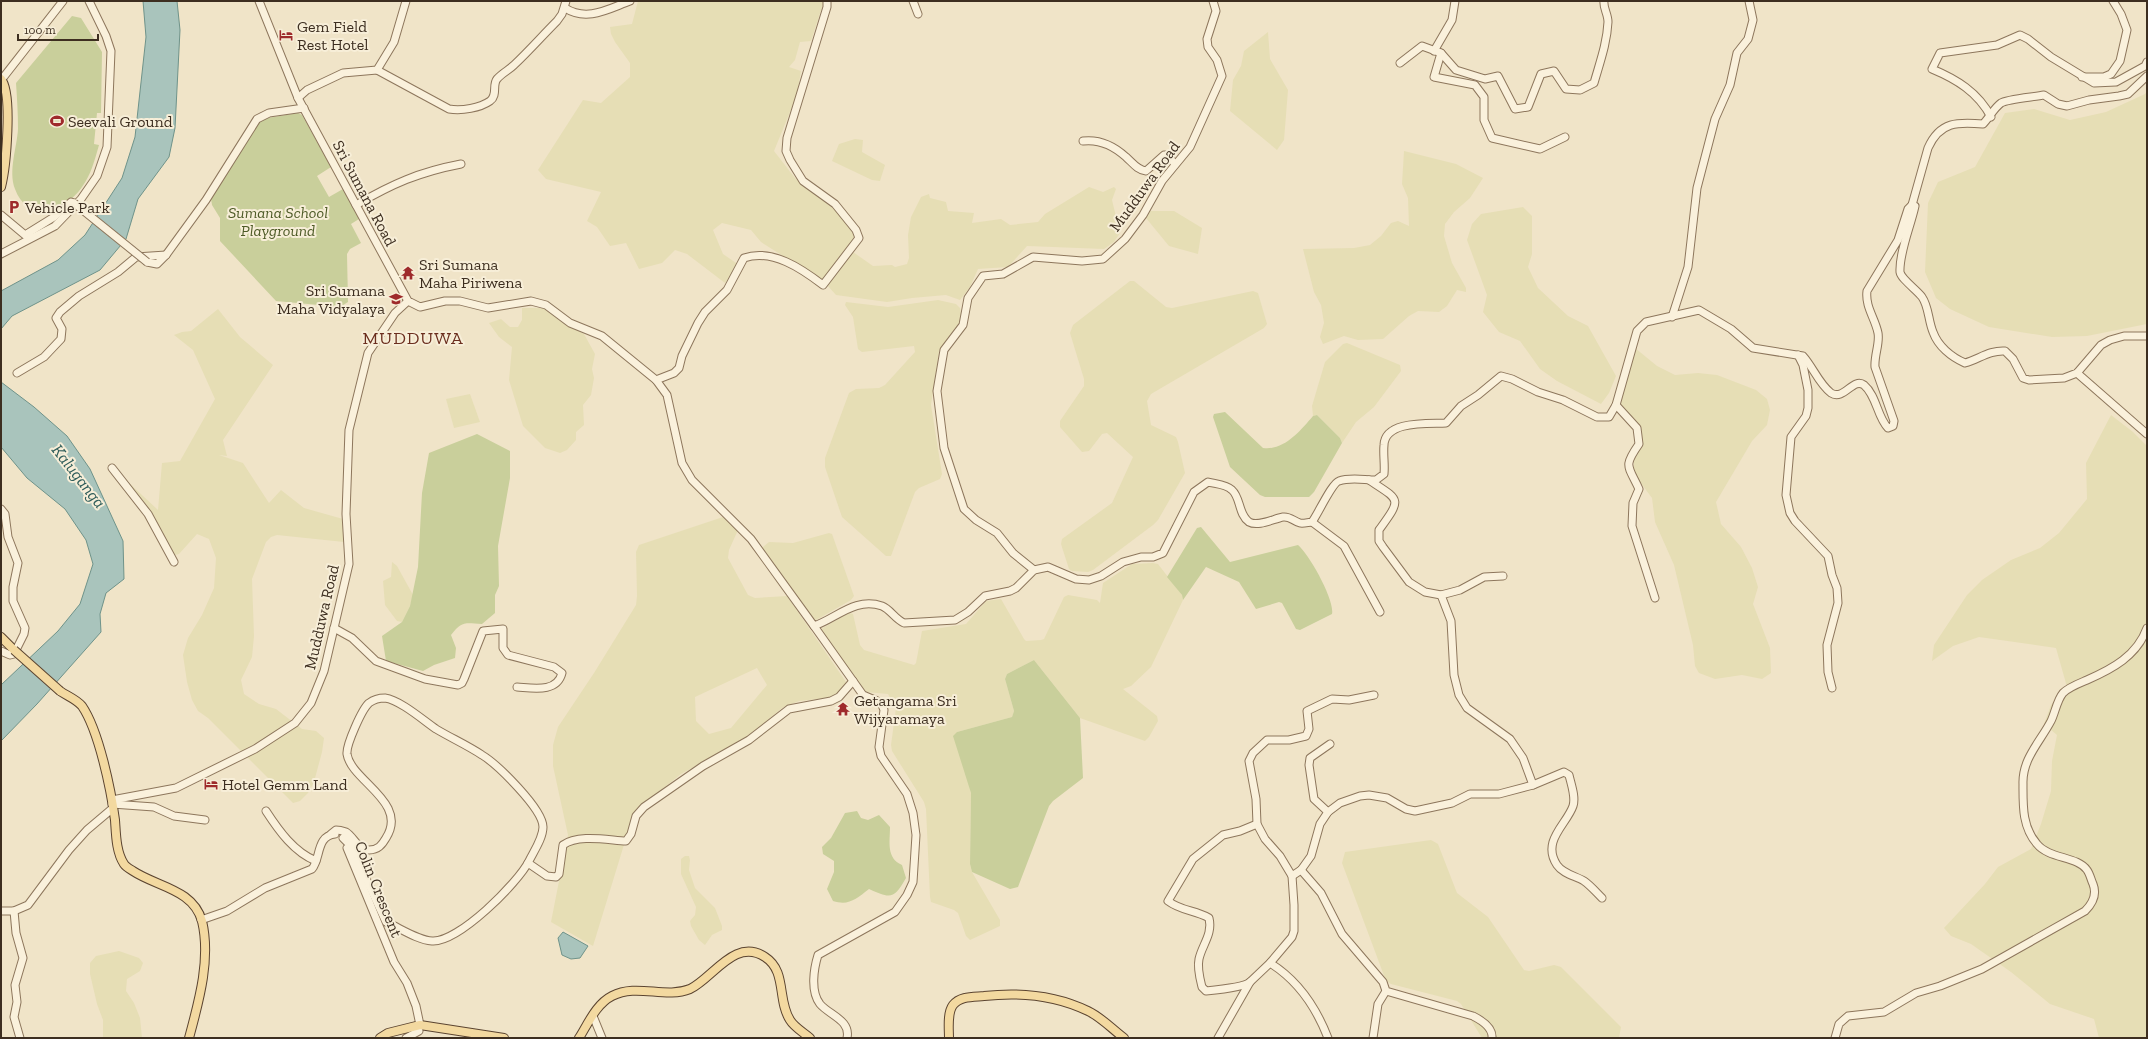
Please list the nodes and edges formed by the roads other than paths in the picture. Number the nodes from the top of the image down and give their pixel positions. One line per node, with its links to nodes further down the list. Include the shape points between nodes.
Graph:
1 (63, 1): 21 (street)
2 (89, 1): 33 (street, via 111,51 107,147 102,162 97,176 81,199 55,226)
3 (259, 1): 22 (street, Sri Sumana Road)
4 (406, 1): 18 (street, via 394,42)
5 (630, 1): 13 (street, via 591,15 578,15)
6 (827, 1): 41 (street, via 787,138 786,151 803,181 835,204 856,230 859,238 823,285 803,270 782,260 760,255 744,258 727,290 705,312 698,323 679,368 674,373)
7 (914, 1): 14 (street)
8 (1213, 1): 28 (street, Mudduwa Road, via 1216,11 1207,39 1208,47 1217,60 1222,76 1190,147)
9 (1454, 1): 15 (street, via 1452,20)
10 (1604, 1): 15 (street, via 1608,16 1608,36 1594,82 1580,90 1566,88 1554,71 1541,74 1528,107 1515,109 1498,76 1485,79 1456,70)
11 (1749, 1): 36 (street, via 1753,20 1748,38 1737,53 1730,85 1715,119 1697,188 1688,268)
12 (2113, 1): 20 (street, via 2126,30 2120,61 2111,74 2104,77)
13 (565, 4): 18 (street, via 557,21 513,67 497,79 495,95 486,103 460,111 449,109)
14 (918, 14)
15 (1437, 52): 17 (street, via 1422,46); 25 (street, via 1434,77 1475,85 1484,97 1484,120 1492,138 1540,149)
16 (2147, 62): 20 (street, via 2145,66 2116,82 2094,84)
17 (1400, 63)
18 (377, 70): 22 (street, via 343,73 307,90)
19 (2147, 76): 24 (street, via 2128,94 2067,106 2058,104 2044,95 2022,100 2009,99 2000,103)
20 (2080, 77): 24 (street, via 2028,39 2020,36 1997,45 1940,53 1932,69 1965,85)
21 (2, 79): 29 (main road, via 5,85 7,119 5,169)
22 (298, 98): 23 (street, Sri Sumana Road)
23 (304, 108): 30 (street, Sri Sumana Road); 34 (street, via 269,113 257,119 206,200)
24 (1991, 117): 31 (street, via 1983,124 1956,122 1940,131 1932,140)
25 (1565, 137)
26 (1083, 141): 28 (street, via 1106,143 1141,170 1146,171 1164,155)
27 (461, 164): 30 (street, via 405,179)
28 (1175, 164): 49 (street, Mudduwa Road, via 1130,233 1103,259 1082,261 1033,258 1003,274 983,276 968,298 963,325 944,350 937,391 944,448 964,509 997,533 1013,553)
29 (1, 187)
30 (356, 205): 35 (street, Sri Sumana Road)
31 (1912, 205): 38 (street, via 1908,209 1898,240 1867,291 1870,314 1878,334 1874,358 1894,421 1893,426 1888,428 1884,424 1866,386 1855,384 1844,392 1832,394 1803,356); 39 (street, via 1916,206 1900,273 1922,296 1936,338 1951,357 1965,363 1981,358 1993,350 2005,351 2013,359 2023,378 2029,380 2064,378)
32 (1, 215): 34 (street, bridge, via 25,235 72,202 152,265 157,264)
33 (1, 254)
34 (166, 255): 40 (street, via 136,257 118,272 79,296 56,318 62,329 61,339 44,357)
35 (408, 301): 41 (street, via 420,307 460,300 488,308 523,301 546,305 570,323 602,336); 55 (street, Mudduwa Road, via 395,314 368,353 348,430 346,514 349,564)
36 (1672, 317): 38 (street, via 1699,310 1731,329 1753,348); 42 (street, via 1646,322 1637,331)
37 (2147, 336): 39 (street, via 2124,336 2110,340 2101,345)
38 (1798, 355): 61 (street, via 1803,365 1808,390 1808,408 1806,416 1791,437 1786,495 1790,513 1796,522 1828,556 1838,588 1838,603 1827,645 1828,672)
39 (2077, 372): 43 (street)
40 (17, 373)
41 (656, 380): 54 (street, via 667,396 682,463 692,480 755,544)
42 (1616, 405): 45 (street, via 1609,417 1597,417 1512,378 1501,376 1461,406 1446,423 1406,424 1392,431 1384,445 1384,474 1376,480); 52 (street, via 1637,428 1639,444 1628,460 1640,492 1633,503 1632,526)
43 (2147, 434)
44 (112, 468): 48 (street, via 148,514)
45 (1369, 480): 47 (street, via 1337,481); 51 (street, via 1392,494 1395,502 1394,510 1379,530 1379,541 1409,582 1425,592)
46 (1, 509): 58 (street, via 5,514 8,536 18,563 13,601 25,628 14,654 10,655)
47 (1312, 522): 49 (street, via 1300,523 1289,517 1256,524 1249,522 1232,490 1208,482 1194,492 1162,553 1123,562 1102,576 1089,580 1076,579 1048,567); 53 (street, via 1344,546)
48 (174, 562)
49 (1034, 570): 54 (street, via 1016,588 985,596 955,620 904,623 883,606 870,604 847,608)
50 (1503, 576): 51 (street, via 1484,577 1460,590)
51 (1441, 594): 64 (street, via 1451,621 1454,675 1459,695 1467,708 1510,739 1523,758)
52 (1655, 598)
53 (1380, 612)
54 (814, 626): 59 (street)
55 (334, 628): 60 (street, via 352,638 380,663 425,679 458,685 464,679 483,631 503,629 503,648 508,655 554,667 562,673 560,680 548,688); 65 (street, Mudduwa Road, via 319,686 312,703 295,723 255,749 176,788)
56 (2147, 628): 100 (street, via 2130,655 2108,671 2063,693 2051,722 2033,748 2024,769 2024,822 2045,852 2082,864 2088,870 2095,888 2091,905 2086,911 1982,969 1916,993 1884,1012 1848,1016 1839,1024)
57 (1, 637): 65 (main road, bridge, via 60,691 76,700 82,707 97,738)
58 (1, 650)
59 (853, 681): 73 (street, via 839,697 831,701 789,709 749,740 703,766 644,807 636,816 631,834 626,840 587,839 568,842 563,845 559,874 556,878 547,876); 93 (street, via 863,695 882,705 884,710 879,746 881,756 907,794 916,835 913,882 907,896 895,912 818,955 814,969 816,995 820,1004 846,1026)
60 (517, 687)
61 (1832, 688)
62 (1374, 695): 69 (street, via 1349,700 1332,699 1311,708 1306,711 1309,729 1306,736 1289,740 1267,740 1253,753 1249,761 1256,799)
63 (1330, 744): 67 (street, via 1310,758 1309,765 1314,799)
64 (1534, 785): 67 (street, via 1499,794 1470,794 1452,803 1415,810 1406,810 1387,798 1360,796 1340,803); 76 (street, via 1560,772 1569,775 1573,806 1557,829 1553,855 1558,866 1585,882)
65 (112, 804): 68 (street, via 154,807 174,816); 78 (street, via 69,850 28,905); 79 (main road, via 119,854 124,865 144,878 171,887 192,903)
66 (266, 811): 72 (street, via 291,844 306,857)
67 (1328, 812): 74 (street, via 1320,824 1310,856)
68 (205, 820)
69 (1257, 824): 75 (street, via 1265,840 1280,856); 81 (street, via 1223,835 1193,859 1168,901 1178,908 1209,918 1207,940 1199,960 1202,987 1206,991 1246,985)
70 (331, 834): 71 (street, Colin Crescent); 72 (street, Colin Crescent, via 321,843); 73 (street, via 336,830 346,832 363,849 370,850 381,847 390,832 392,822 387,807 380,795 353,766 347,754 349,743 364,711 377,699 385,698 396,702 442,733 483,755 537,811 543,827)
71 (343, 838): 73 (street, via 351,846 386,922 432,941 451,936 464,928 498,899); 84 (street, Colin Crescent, via 394,962 416,1006)
72 (316, 861): 79 (street, via 312,869 265,888 227,911)
73 (528, 862)
74 (1301, 870): 75 (street); 82 (street, via 1321,893 1342,934 1382,982)
75 (1292, 876): 80 (street, via 1294,931)
76 (1602, 898)
77 (1, 911): 78 (street)
78 (14, 911): 85 (street, via 16,933 23,958 15,985 14,1017)
79 (201, 920): 86 (main road, via 204,933 204,976)
80 (1270, 963): 81 (street); 97 (street, via 1283,971 1300,988 1316,1009)
81 (1250, 982): 96 (street)
82 (1386, 991): 98 (street, via 1376,1008); 99 (street, via 1473,1016 1490,1030)
83 (593, 1016): 90 (main road); 91 (street); 92 (main road, via 598,1007 614,995 629,991 683,991 700,983 728,959 744,952 752,952 763,956 775,967 789,1019)
84 (419, 1025): 87 (main road, via 388,1033); 88 (street, via 419,1031); 89 (main road)
85 (20, 1038)
86 (190, 1038)
87 (380, 1038)
88 (406, 1038)
89 (504, 1038)
90 (579, 1038)
91 (602, 1038)
92 (810, 1038)
93 (847, 1038)
94 (949, 1038): 95 (main road, via 950,1010 954,1004 964,998 1001,994 1059,999 1088,1011)
95 (1124, 1038)
96 (1218, 1038)
97 (1328, 1038)
98 (1373, 1038)
99 (1492, 1038)
100 (1835, 1038)

